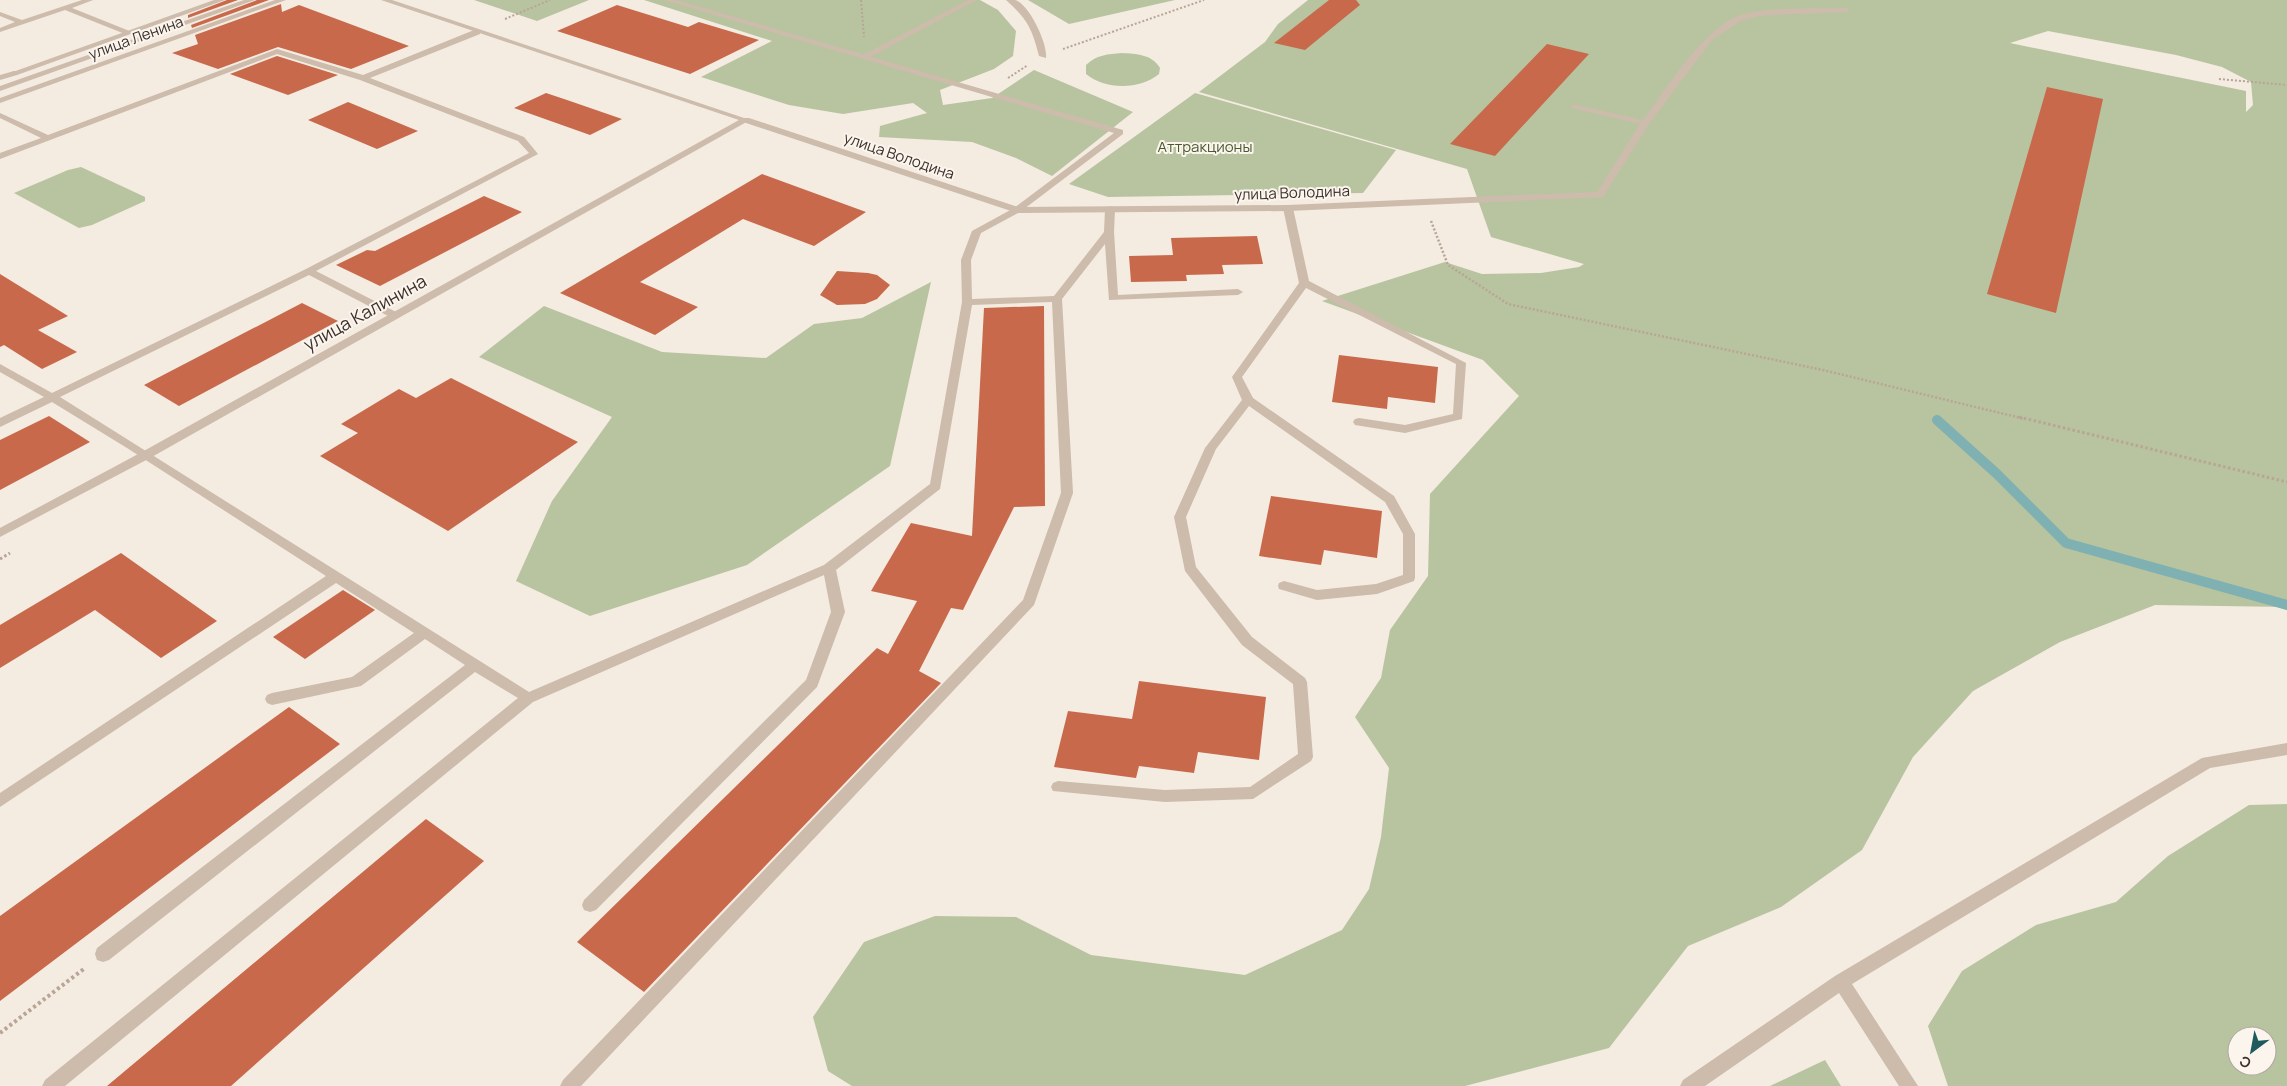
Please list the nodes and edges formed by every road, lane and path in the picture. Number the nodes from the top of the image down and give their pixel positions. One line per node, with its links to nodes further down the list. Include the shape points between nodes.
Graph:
1 (89, 0): 12 (street)
2 (221, 0): 17 (street, улица Ленина)
3 (251, 0): 25 (street)
4 (282, 0): 27 (street, улица Ленина)
5 (384, 0): 18 (street, улица Володина)
6 (550, 0): 18 (path)
7 (668, 0): 19 (street)
8 (860, 0): 19 (path)
9 (973, 0): 19 (street)
10 (1010, 0): 20 (street, via 1017,3 1038,33)
11 (1204, 0): 20 (path)
12 (65, 8): 15 (street); 17 (street)
13 (1844, 10): 31 (street, via 1766,13 1740,18 1709,38)
14 (0, 14): 15 (street)
15 (22, 22): 16 (street)
16 (0, 30)
17 (128, 32): 21 (street, улица Ленина)
18 (477, 32): 22 (street); 30 (street, улица Володина)
19 (865, 56): 26 (street)
20 (1043, 56): 26 (path)
21 (0, 78)
22 (363, 78): 32 (street, via 277,51); 41 (street, via 520,139 534,154)
23 (2219, 79): 24 (path)
24 (2287, 85)
25 (0, 89)
26 (986, 92): 37 (street, via 1120,132)
27 (0, 101)
28 (1575, 106): 31 (street)
29 (0, 115): 32 (street)
30 (746, 120): 37 (street, улица Володина); 46 (street, улица Калинина)
31 (1645, 124): 34 (street, улица Володина, via 1600,196)
32 (48, 138): 33 (street)
33 (0, 156)
34 (1424, 202): 35 (street, улица Володина); 53 (path, via 1448,265 1508,304 1823,370)
35 (1288, 208): 36 (street, улица Володина); 42 (street)
36 (1110, 209): 37 (street, улица Володина); 39 (street)
37 (1017, 210): 38 (street)
38 (994, 222): 40 (street); 45 (street, via 977,231 966,260)
39 (1109, 232): 43 (street, via 1113,298); 44 (street)
40 (992, 234)
41 (309, 271): 46 (street); 48 (street)
42 (1304, 283): 49 (street, via 1237,377); 50 (street, via 1461,363 1458,416 1406,429)
43 (1238, 292)
44 (1057, 299): 45 (street); 70 (street, via 1067,493 1029,602)
45 (967, 302): 55 (street, via 936,486)
46 (394, 315): 52 (street, улица Калинина)
47 (0, 367): 48 (street)
48 (52, 397): 51 (street); 52 (street)
49 (1248, 400): 57 (street, via 1390,499 1408,534 1409,578 1377,589 1318,595); 63 (street, via 1211,448 1180,517 1190,568 1246,641 1300,682 1306,758 1253,793 1165,796)
50 (1359, 422)
51 (0, 423)
52 (146, 455): 54 (street, улица Калинина); 56 (street)
53 (2287, 482)
54 (0, 533)
55 (829, 568): 60 (street); 65 (street, via 838,612 812,683)
56 (336, 576): 58 (street); 64 (street)
57 (1284, 586)
58 (425, 632): 59 (street); 61 (street, via 356,682)
59 (474, 665): 60 (street); 66 (street)
60 (528, 698): 69 (street)
61 (272, 699)
62 (2287, 749): 67 (street, via 2207,762)
63 (1058, 787)
64 (0, 801)
65 (590, 905)
66 (103, 954): 68 (path)
67 (1841, 982): 71 (street); 72 (street)
68 (0, 1033)
69 (51, 1086)
70 (569, 1086)
71 (1690, 1086)
72 (1909, 1086)

